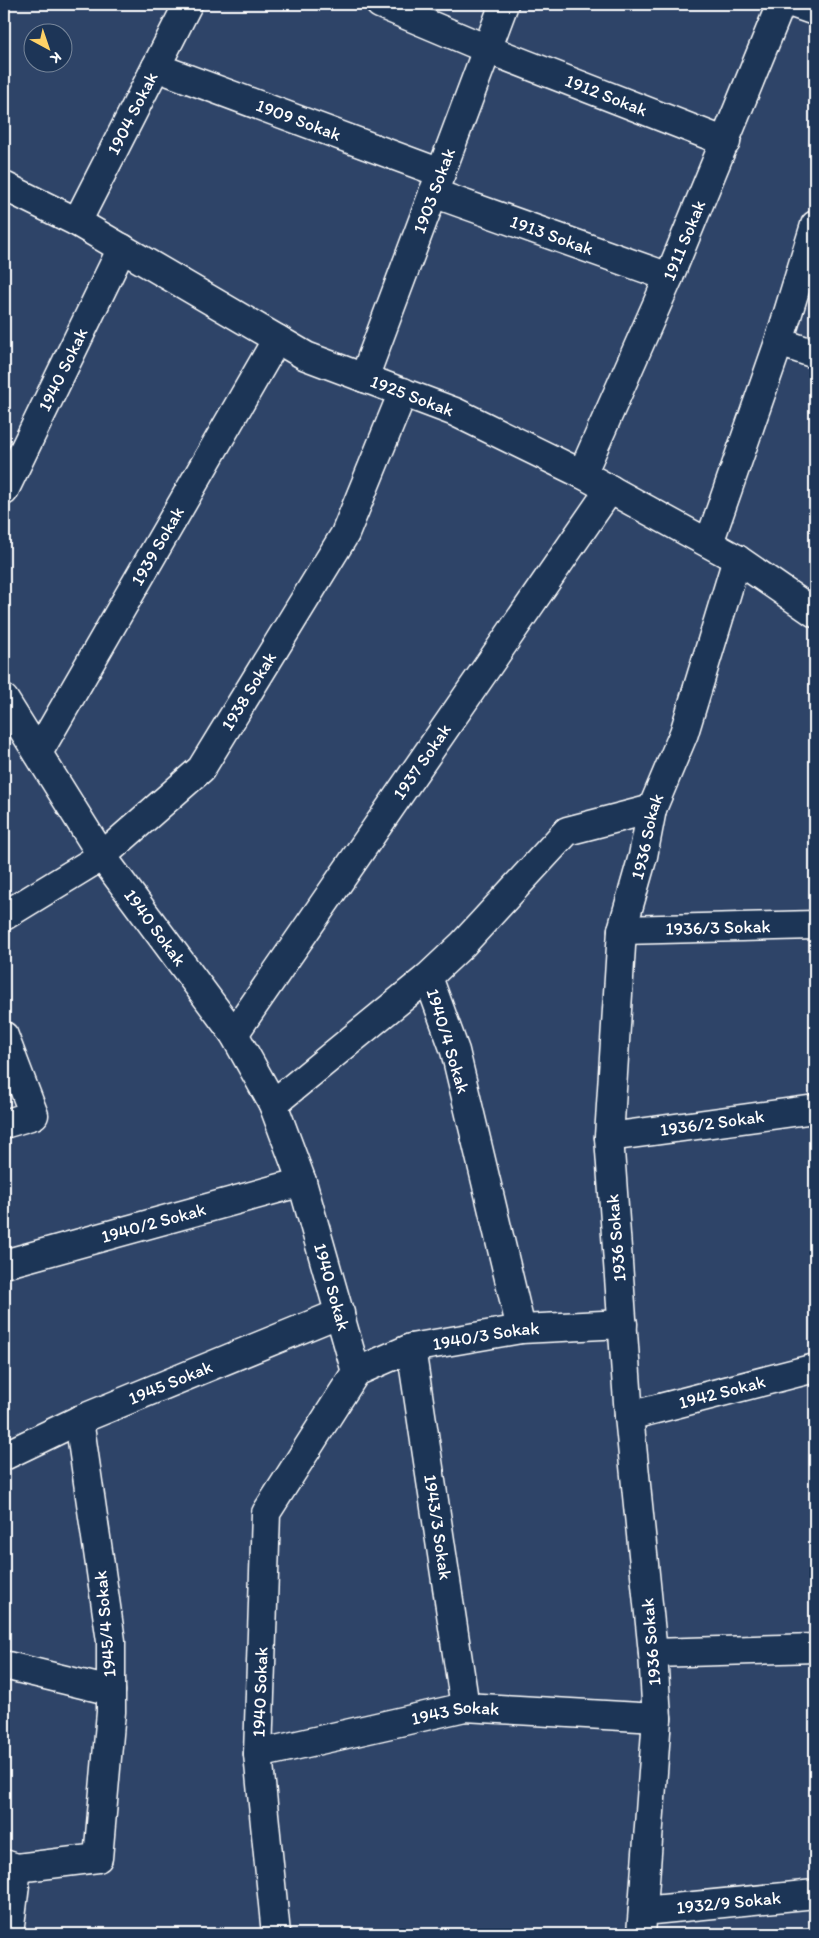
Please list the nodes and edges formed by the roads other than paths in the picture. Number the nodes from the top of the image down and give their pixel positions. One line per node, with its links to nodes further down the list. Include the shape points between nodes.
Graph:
1 (188, 4): 8 (street, 1904 Sokak)
2 (380, 4): 7 (street, 1912 Sokak)
3 (504, 4): 7 (street, 1903 Sokak)
4 (781, 4): 9 (street, 1911 Sokak)
5 (795, 4): 6 (street)
6 (815, 11)
7 (487, 49): 9 (street, 1912 Sokak); 10 (street, 1903 Sokak)
8 (156, 67): 10 (street, 1909 Sokak); 12 (street, 1904 Sokak)
9 (726, 142): 15 (street, 1911 Sokak)
10 (437, 183): 15 (street, 1913 Sokak); 19 (street, 1903 Sokak)
11 (4, 186): 12 (street, 1925 Sokak)
12 (77, 222): 14 (street, 1925 Sokak)
13 (815, 224): 17 (street)
14 (122, 248): 16 (street, 1925 Sokak); 23 (street, 1940 Sokak)
15 (669, 277): 21 (street, 1911 Sokak)
16 (277, 339): 19 (street, 1925 Sokak, via 306,356); 28 (street, 1939 Sokak)
17 (779, 342): 18 (street); 24 (street)
18 (815, 354)
19 (364, 378): 20 (street, 1925 Sokak)
20 (403, 392): 21 (street, 1925 Sokak, via 455,412); 30 (street, 1938 Sokak, via 345,534 201,769)
21 (582, 474): 22 (street, 1925 Sokak)
22 (610, 489): 24 (street, 1925 Sokak); 35 (street, 1937 Sokak)
23 (4, 491)
24 (709, 543): 25 (street, 1925 Sokak)
25 (737, 559): 26 (street, 1925 Sokak); 29 (street, 1936 Sokak, via 684,733)
26 (815, 613)
27 (4, 699): 28 (street, 1940 Sokak)
28 (38, 754): 30 (street, 1940 Sokak)
29 (652, 809): 33 (street, 1936 Sokak, via 643,856); 34 (street, 1940/4 Sokak, via 567,831 464,944)
30 (102, 856): 31 (street, 1938 Sokak); 35 (street, 1940 Sokak)
31 (4, 916)
32 (815, 925): 33 (street, 1936/3 Sokak)
33 (622, 930): 40 (street, 1936 Sokak)
34 (428, 977): 37 (street); 45 (street, 1940/4 Sokak, via 455,1051)
35 (234, 1034): 37 (street, 1940 Sokak)
36 (4, 1036): 39 (street, via 34,1115)
37 (273, 1104): 41 (street, 1940 Sokak)
38 (815, 1109): 40 (street, 1936/2 Sokak)
39 (4, 1124)
40 (609, 1137): 44 (street, 1936 Sokak)
41 (302, 1182): 42 (street, 1940/2 Sokak); 43 (street, 1940 Sokak)
42 (4, 1264)
43 (340, 1313): 48 (street, 1940 Sokak); 50 (street, 1945 Sokak)
44 (623, 1324): 45 (street, 1940/3 Sokak); 49 (street, 1936 Sokak)
45 (521, 1329): 46 (street, 1940/3 Sokak)
46 (411, 1348): 48 (street, 1940/3 Sokak); 56 (street, 1943/3 Sokak)
47 (815, 1368): 49 (street, 1942 Sokak)
48 (356, 1372): 58 (street, 1940 Sokak, via 266,1513)
49 (629, 1416): 53 (street, 1936 Sokak)
50 (79, 1420): 51 (street, 1945 Sokak); 55 (street, 1945/4 Sokak, via 111,1641)
51 (4, 1456)
52 (815, 1648): 53 (street)
53 (653, 1654): 57 (street, 1936 Sokak)
54 (4, 1665): 55 (street)
55 (111, 1691): 59 (street, 1945/4 Sokak, via 98,1858)
56 (465, 1707): 57 (street, 1943 Sokak); 58 (street, 1943 Sokak)
57 (657, 1718): 61 (street, 1936 Sokak)
58 (258, 1754): 63 (street, 1940 Sokak)
59 (10, 1866): 62 (street)
60 (815, 1894): 61 (street, 1932/9 Sokak)
61 (642, 1923)
62 (9, 1934)
63 (276, 1934)

